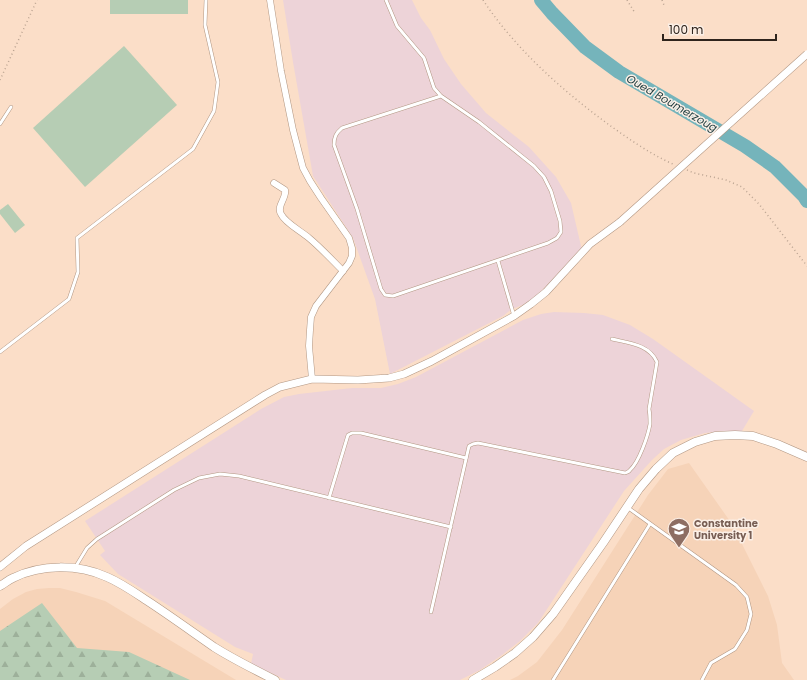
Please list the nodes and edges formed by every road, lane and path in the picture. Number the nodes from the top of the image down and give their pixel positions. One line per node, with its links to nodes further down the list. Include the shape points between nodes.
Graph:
1 (37, 0): 11 (path)
2 (206, 0): 23 (lane, via 205,25 218,82 214,111 193,149 77,238 78,272 69,299)
3 (270, 0): 20 (street, via 281,71 303,168 349,238 352,248 352,256)
4 (386, 0): 12 (lane, via 397,26 424,58 434,88)
5 (483, 0): 15 (path, via 521,49 557,83 595,115 632,141)
6 (627, 0): 9 (path)
7 (662, 0): 8 (path)
8 (664, 4)
9 (635, 13)
10 (807, 54): 21 (street, bridge, via 620,222 590,244 546,292)
11 (0, 80)
12 (441, 96): 18 (lane, via 479,122 534,166 544,177 551,191 560,221 561,232 557,238 548,244); 18 (lane, via 342,128 334,138 334,145 357,209 381,289 385,294 393,296)
13 (11, 107): 14 (lane)
14 (0, 124)
15 (675, 165)
16 (681, 167): 19 (path, via 742,187 759,204)
17 (274, 183): 20 (street, via 285,190 279,210 281,215)
18 (498, 261): 21 (lane)
19 (807, 266)
20 (343, 271): 24 (street, via 316,306 311,317 309,346)
21 (514, 316): 24 (street, via 404,374 389,378 358,380)
22 (612, 338): 26 (lane, via 640,346 649,351 657,362 649,409 650,425 641,452 630,471 625,473 478,443 469,446)
23 (0, 352)
24 (312, 379): 31 (street, via 280,387 264,395 26,546)
25 (807, 457): 28 (main road, via 753,436 714,436 673,453 656,468)
26 (466, 458): 27 (lane, via 352,433 348,435); 30 (lane)
27 (329, 498): 30 (lane); 32 (lane, via 239,476 220,474 199,478 174,490 97,539 87,548)
28 (627, 507): 29 (lane); 36 (main road, via 599,550 538,631 515,653)
29 (650, 524): 37 (lane); 38 (lane, via 736,585 747,597 751,614 747,630 735,649 711,663)
30 (451, 527): 34 (lane)
31 (0, 567)
32 (75, 568): 33 (main road, via 35,570); 35 (main road, via 95,572 121,584 215,648)
33 (0, 586)
34 (431, 612)
35 (275, 680)
36 (473, 680)
37 (553, 680)
38 (702, 680)

